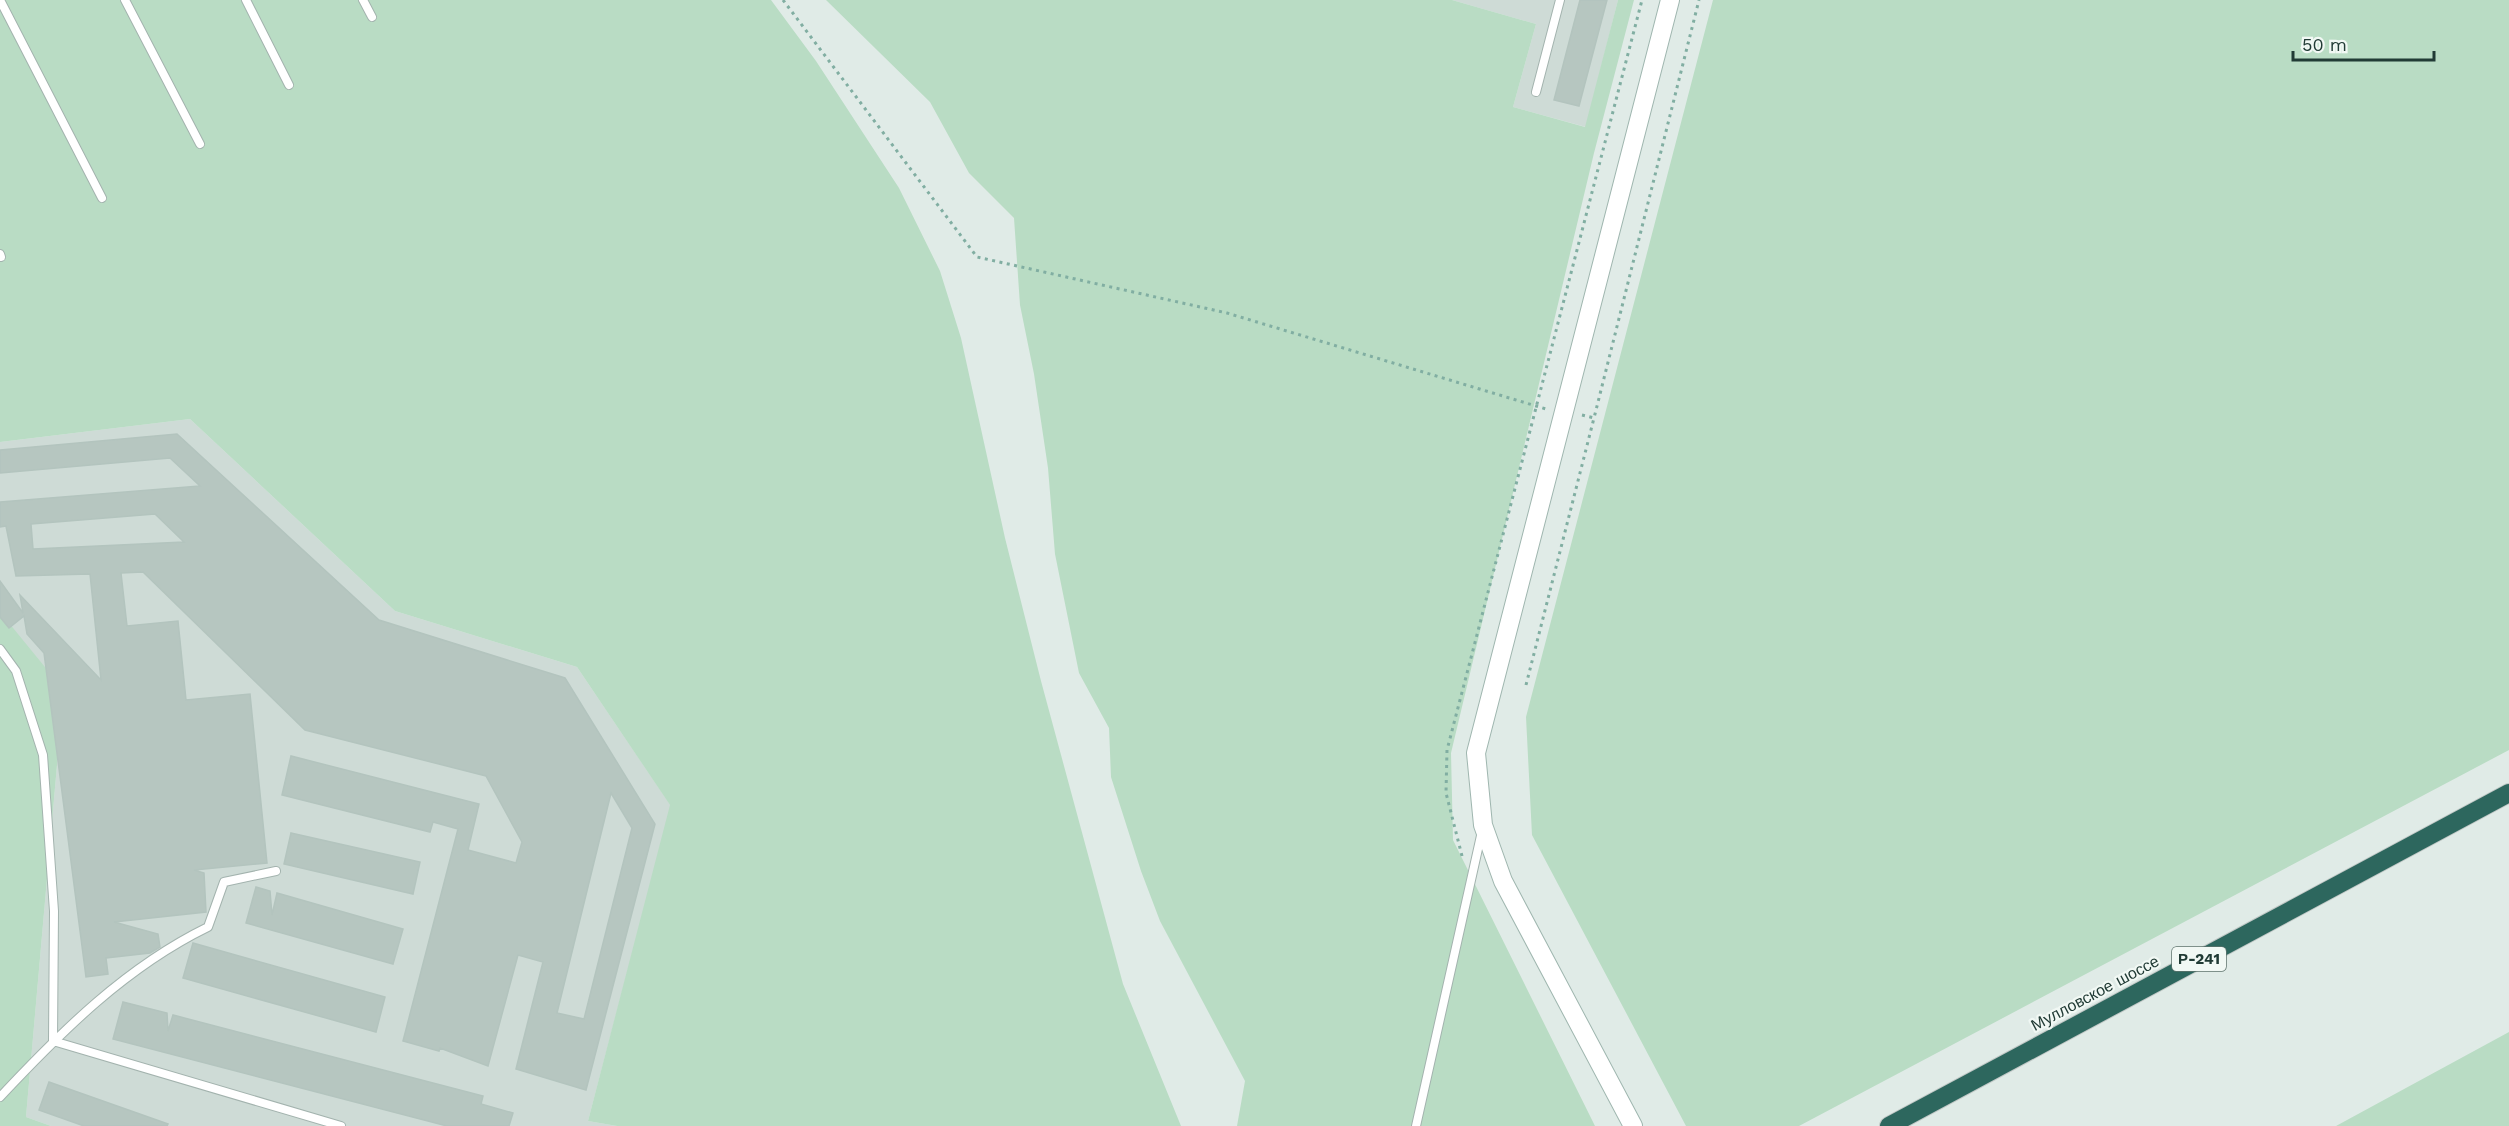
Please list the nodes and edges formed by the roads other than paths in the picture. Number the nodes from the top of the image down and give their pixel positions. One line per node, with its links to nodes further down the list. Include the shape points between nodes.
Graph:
1 (0, 0): 11 (lane)
2 (125, 0): 10 (lane)
3 (246, 0): 8 (lane)
4 (363, 0): 7 (lane)
5 (1560, 0): 9 (lane)
6 (1670, 0): 14 (main road, via 1476,753)
7 (372, 18)
8 (289, 85)
9 (1536, 92)
10 (200, 144)
11 (102, 198)
12 (0, 649): 16 (lane, via 15,671 43,755 54,911)
13 (2509, 793): 21 (highway, Мулловское шоссе / Р-241)
14 (1483, 825): 19 (lane); 20 (main road, via 1503,881)
15 (276, 871): 16 (lane, via 224,882 208,927 175,943 123,979)
16 (53, 1041): 17 (lane); 18 (lane)
17 (0, 1097)
18 (341, 1126)
19 (1416, 1126)
20 (1633, 1126)
21 (1889, 1126)

